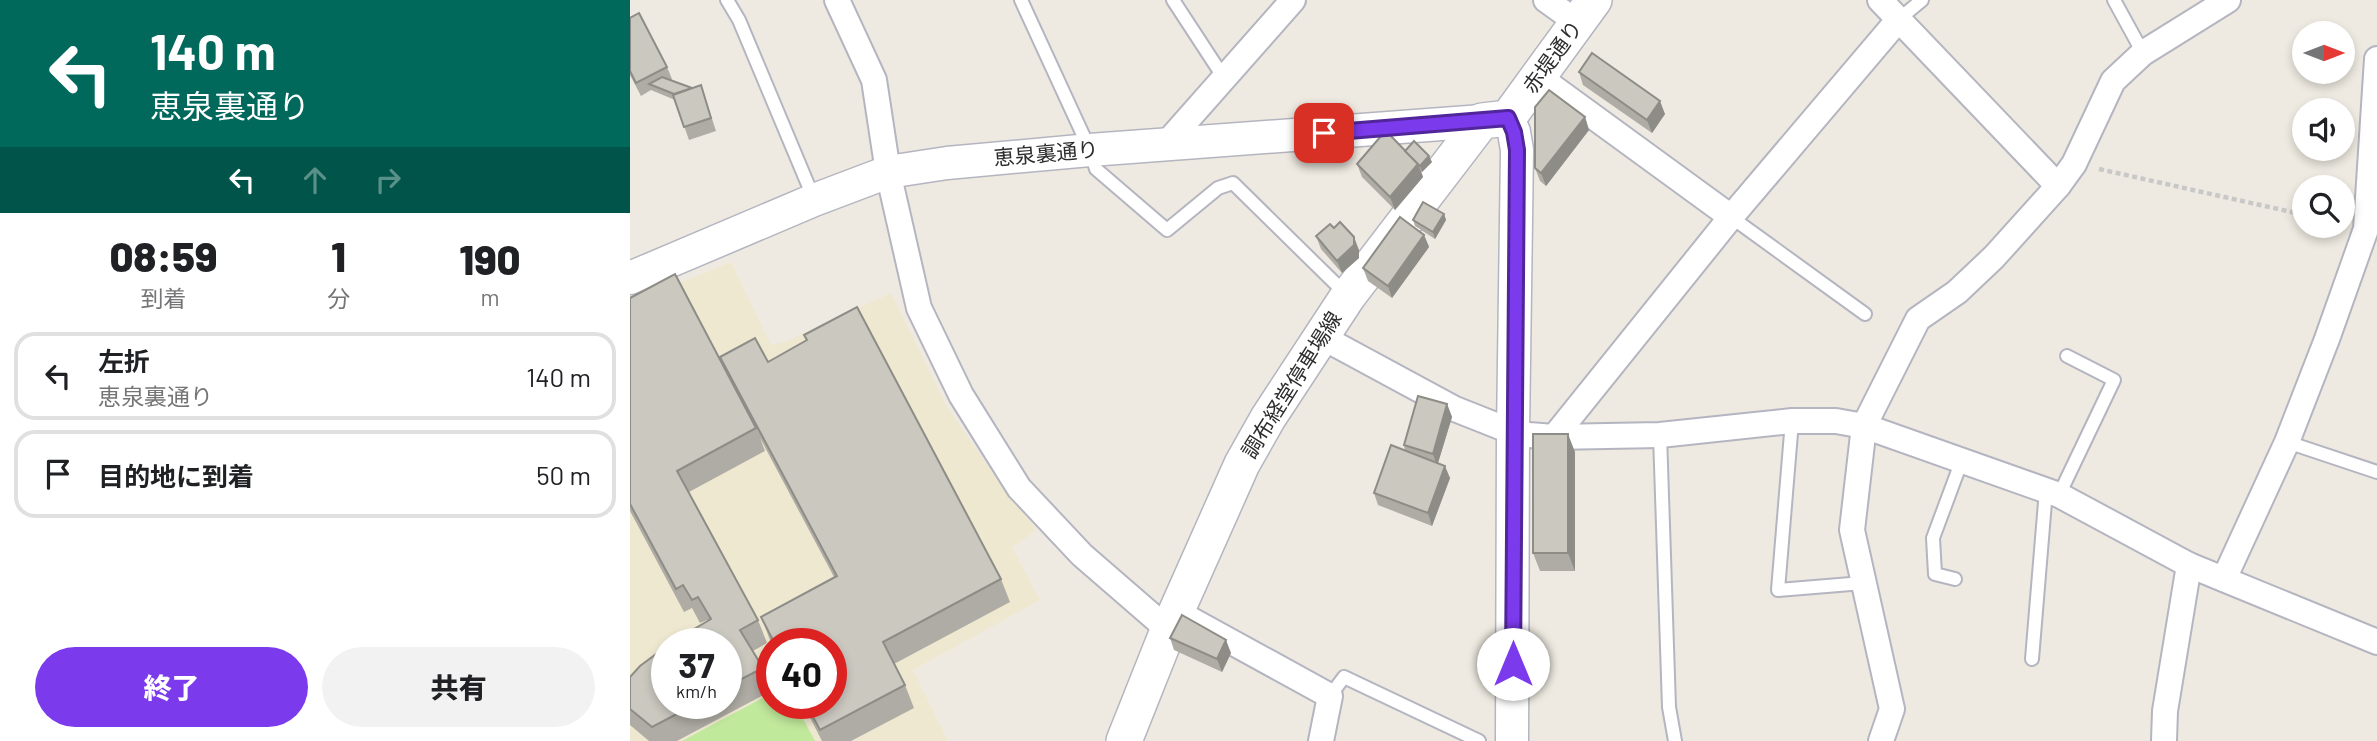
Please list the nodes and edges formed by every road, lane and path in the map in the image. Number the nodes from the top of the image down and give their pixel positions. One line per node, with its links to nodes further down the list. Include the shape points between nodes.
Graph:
1 (727, 0): 24 (lane)
2 (837, 0): 22 (street, via 874,80)
3 (1021, 0): 20 (lane)
4 (1173, 0): 17 (lane)
5 (1293, 0): 17 (street)
6 (1546, 0): 11 (street)
7 (1880, 0): 12 (street)
8 (1922, 0): 12 (lane)
9 (2114, 0): 13 (lane)
10 (2228, 0): 13 (street)
11 (1586, 12): 16 (main road, 赤堤通り)
12 (1899, 19): 23 (street); 26 (street)
13 (2143, 53): 21 (street, via 2113,81)
14 (2377, 59): 15 (street)
15 (2377, 74): 27 (street)
16 (1539, 77): 18 (main road, 赤堤通り); 26 (street)
17 (1224, 78): 19 (street)
18 (1495, 119): 19 (street, 恵泉裏通り); 29 (main road, 調布経堂停車場線); 35 (street, via 1514,132 1517,150)
19 (1165, 145): 20 (street, 恵泉裏通り)
20 (1090, 150): 22 (street, 恵泉裏通り); 29 (lane, via 1096,169 1167,230 1218,188 1233,183)
21 (2074, 164): 23 (street); 25 (path)
22 (888, 172): 24 (street, 恵泉裏通り); 46 (street, via 919,307 961,395 1019,488 1082,555)
23 (2058, 186): 34 (street, via 1994,257 1957,292 1918,319)
24 (814, 200): 28 (street, 恵泉裏通り)
25 (2292, 212)
26 (1731, 217): 30 (lane); 37 (street)
27 (2372, 230): 38 (street)
28 (630, 278)
29 (1348, 296): 31 (main road, 調布経堂停車場線)
30 (1865, 314)
31 (1320, 336): 35 (street, via 1455,409); 46 (main road, 調布経堂停車場線, via 1242,464)
32 (2067, 356): 41 (lane, via 2114,380)
33 (1792, 421): 34 (street); 36 (street); 45 (lane, via 1778,590)
34 (1864, 426): 39 (street); 45 (street, via 1852,530)
35 (1513, 432): 37 (street); 53 (street)
36 (1660, 435): 37 (street); 54 (lane, via 1669,706)
37 (1554, 437)
38 (2287, 442): 40 (lane); 44 (street)
39 (1962, 460): 41 (street); 43 (lane, via 1933,538 1936,574)
40 (2377, 472)
41 (2053, 493): 42 (street); 48 (lane)
42 (2189, 565): 44 (street); 56 (street)
43 (1955, 579)
44 (2224, 579): 47 (street)
45 (1863, 583): 55 (street, via 1892,709)
46 (1173, 620): 49 (street); 50 (main road, 調布経堂停車場線)
47 (2377, 642)
48 (2032, 659)
49 (1329, 696): 51 (street); 52 (lane, via 1344,677)
50 (1124, 741)
51 (1321, 741)
52 (1479, 741)
53 (1512, 741)
54 (1675, 741)
55 (1881, 741)
56 (2164, 741)

